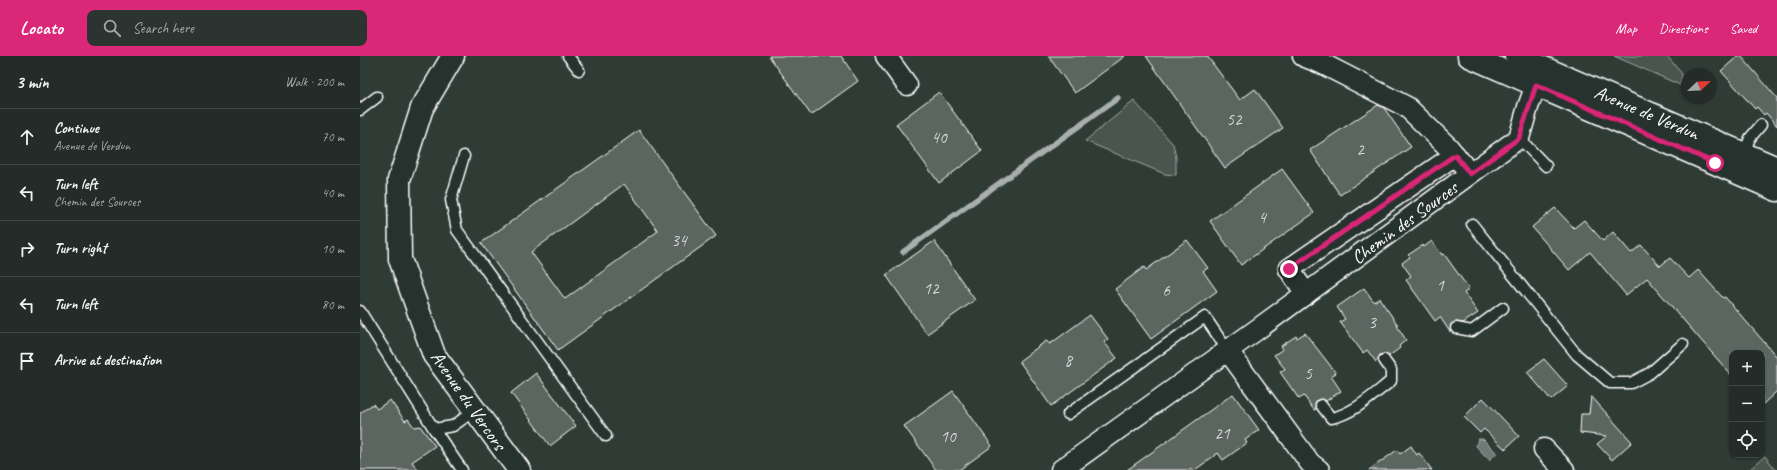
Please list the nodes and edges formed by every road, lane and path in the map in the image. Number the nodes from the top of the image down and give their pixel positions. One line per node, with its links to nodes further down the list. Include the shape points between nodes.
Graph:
1 (453, 56): 30 (street, Avenue du Vercors, via 422,108 399,180 400,259 434,355)
2 (568, 56): 7 (lane)
3 (886, 56): 9 (street)
4 (1303, 56): 14 (street, via 1407,107)
5 (1468, 56): 8 (street, Avenue de Verdun)
6 (1516, 56): 8 (street, Avenue de Verdun)
7 (579, 70)
8 (1539, 76): 13 (street); 16 (street, Avenue de Verdun)
9 (907, 85)
10 (377, 96): 11 (lane)
11 (360, 110)
12 (1761, 125): 16 (lane, via 1750,138)
13 (1519, 138): 17 (lane); 19 (street, Chemin des Sources)
14 (1455, 155): 19 (street); 22 (street, via 1289,269)
15 (464, 156): 33 (lane, via 451,200 457,230)
16 (1741, 163): 18 (street, Avenue de Verdun); 20 (street, Avenue de Verdun)
17 (1546, 166)
18 (1777, 168)
19 (1470, 174): 22 (street, Chemin des Sources)
20 (1777, 190)
21 (1472, 224): 26 (lane, via 1577,355 1610,383 1631,383 1650,373)
22 (1306, 294): 27 (street, Chemin des Sources)
23 (1503, 308): 25 (lane, via 1472,331)
24 (360, 311): 32 (lane)
25 (1456, 328)
26 (1682, 344)
27 (1228, 351): 31 (lane, via 1205,317); 37 (street, Chemin des Sources); 38 (street, via 1310,463)
28 (1384, 360): 29 (lane, via 1392,370 1391,382 1368,399 1342,416 1331,418)
29 (1320, 405)
30 (474, 411): 32 (lane, via 453,426); 36 (street, Avenue du Vercors)
31 (1068, 414)
32 (434, 429): 35 (lane)
33 (606, 436)
34 (1544, 449): 39 (street)
35 (462, 470)
36 (519, 470)
37 (1061, 470)
38 (1319, 470)
39 (1564, 470)

